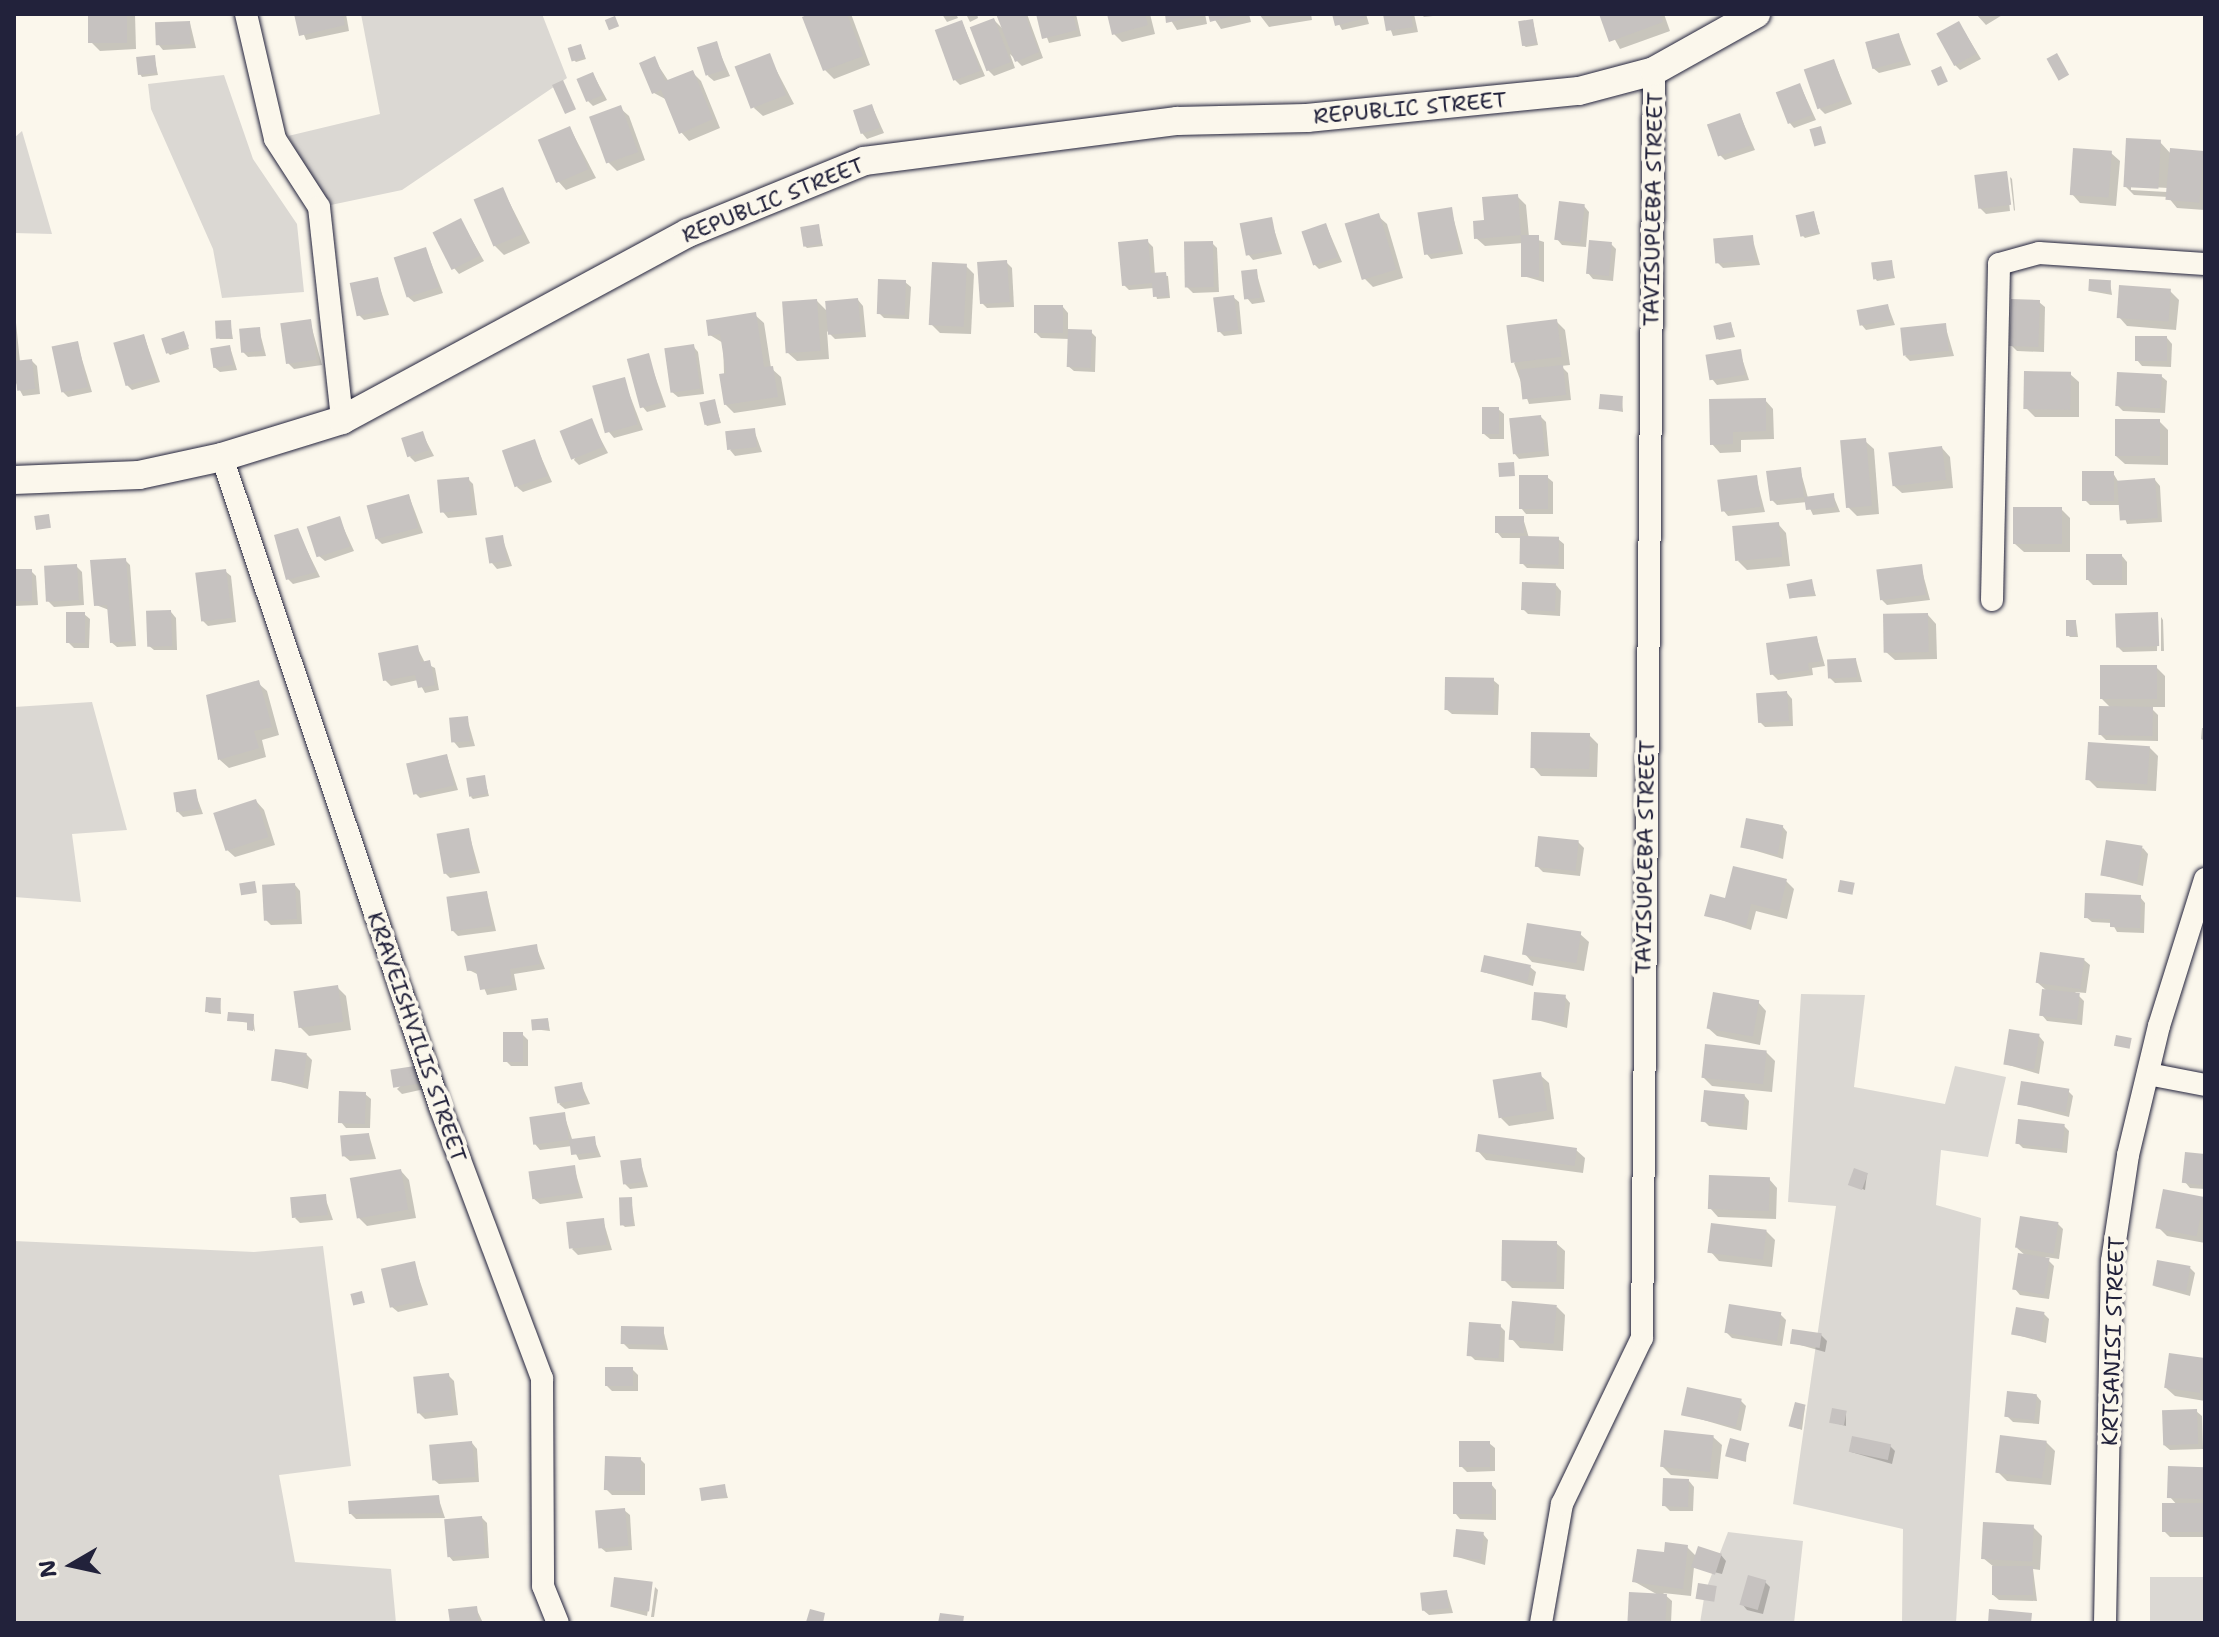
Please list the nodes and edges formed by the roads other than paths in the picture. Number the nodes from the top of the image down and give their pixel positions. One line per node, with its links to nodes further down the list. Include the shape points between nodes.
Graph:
1 (246, 14): 5 (street, via 275,139 319,207)
2 (1756, 14): 3 (main road, REPUBLIC STREET)
3 (1654, 71): 5 (main road, REPUBLIC STREET, via 1551,94 1307,118 1177,121 864,161 688,233); 13 (street, TAVISUPLEBA STREET, via 1642,1338 1562,1504)
4 (2205, 264): 8 (street, via 2039,253 1999,264)
5 (342, 420): 6 (main road, REPUBLIC STREET)
6 (222, 457): 7 (main road, REPUBLIC STREET, via 139,475); 12 (street, KRAVEISHVILIS STREET, via 440,1107 542,1378 543,1586)
7 (14, 480)
8 (1992, 600)
9 (2205, 879): 10 (street, KRTSANISI STREET)
10 (2148, 1074): 11 (street); 14 (street, KRTSANISI STREET, via 2128,1155 2112,1261)
11 (2205, 1085)
12 (558, 1623)
13 (1541, 1623)
14 (2105, 1623)

